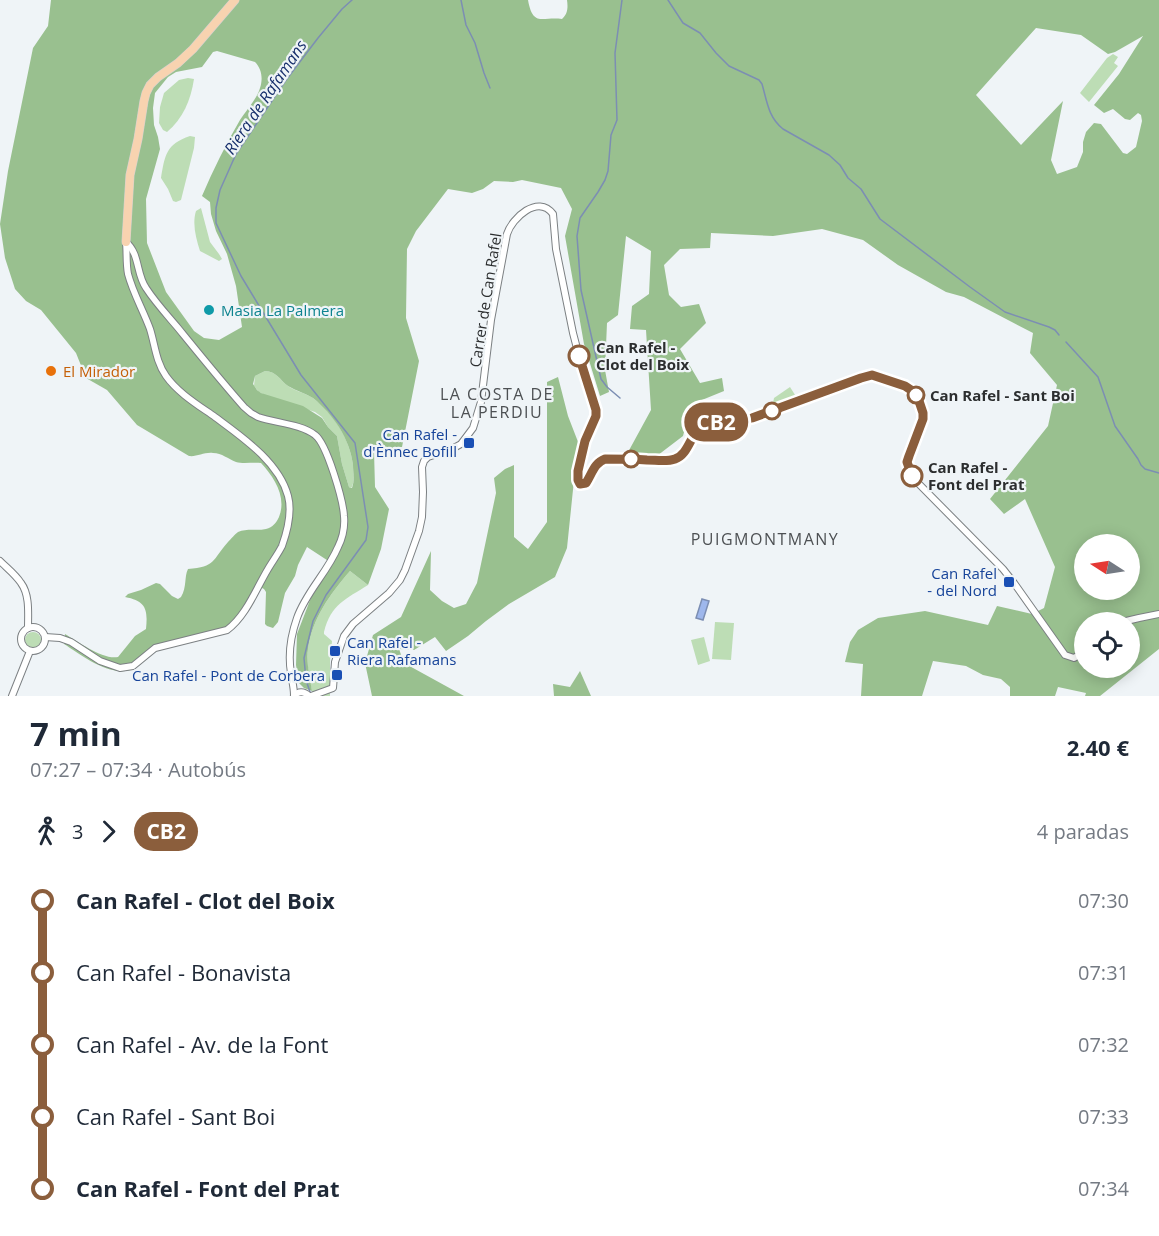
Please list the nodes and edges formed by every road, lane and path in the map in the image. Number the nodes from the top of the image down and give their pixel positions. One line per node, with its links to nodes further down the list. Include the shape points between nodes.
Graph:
1 (235, 0): 2 (main road, via 193,49 158,77 146,93 130,175)
2 (126, 242): 7 (street, via 127,271 161,367 172,384 240,436 270,465 288,497 285,535 237,622 227,630 155,648 133,666 120,668 100,661 71,642); 10 (street, via 133,249 146,288 244,407 258,417 311,433 327,455 343,509 344,530 330,564 296,620 290,654)
3 (0, 561): 6 (street, via 24,587)
4 (1159, 614): 5 (street)
5 (1140, 618)
6 (28, 628): 7 (street, via 42,630); 8 (street, via 20,640)
7 (45, 637): 8 (street, via 43,647)
8 (30, 651): 12 (street)
9 (1074, 658): 11 (street, Carrer de Can Rafel, via 1061,652 1003,569 913,478 907,462 923,413 914,392 894,382 868,375 752,418 709,424 698,430 675,459 605,459 598,462 586,483 580,484 578,471 596,410 573,333 552,214 538,207 530,208 509,227 491,320 481,402 473,428 461,444 424,461 422,517 400,580 344,636 334,685 328,691)
10 (294, 685): 11 (street); 13 (street)
11 (307, 694): 13 (street)
12 (12, 696)
13 (294, 696)

